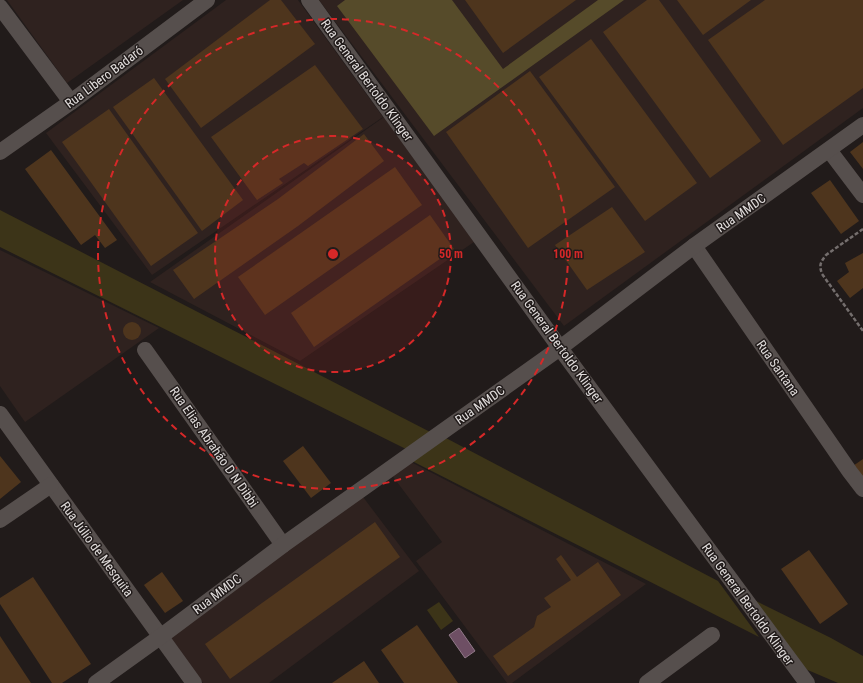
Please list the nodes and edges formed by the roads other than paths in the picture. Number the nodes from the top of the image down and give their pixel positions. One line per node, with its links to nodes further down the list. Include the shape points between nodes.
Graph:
1 (207, 0): 4 (street, Rua Libero Badaró)
2 (309, 0): 10 (street, Rua General Bertoldo Klinger)
3 (0, 7): 4 (street)
4 (71, 102): 7 (street, Rua Libero Badaró)
5 (863, 125): 6 (street, Rua MMDC)
6 (829, 150): 8 (street); 9 (street, Rua MMDC)
7 (0, 152)
8 (863, 195)
9 (694, 246): 10 (street, Rua MMDC); 14 (street, Rua Santana)
10 (560, 348): 16 (street, Rua MMDC); 22 (street, Rua General Bertoldo Klinger)
11 (145, 350): 16 (street, Rua Elias Abrahão D N Dibbi)
12 (0, 414): 13 (street, Rua Júlio de Mesquita)
13 (51, 484): 15 (street); 18 (street, Rua Júlio de Mesquita)
14 (863, 489)
15 (0, 520)
16 (283, 545): 18 (street, Rua MMDC)
17 (712, 635): 21 (street)
18 (160, 637): 19 (street, Rua MMDC); 20 (street, Rua Júlio de Mesquita)
19 (96, 683)
20 (194, 683)
21 (647, 683)
22 (807, 683)

